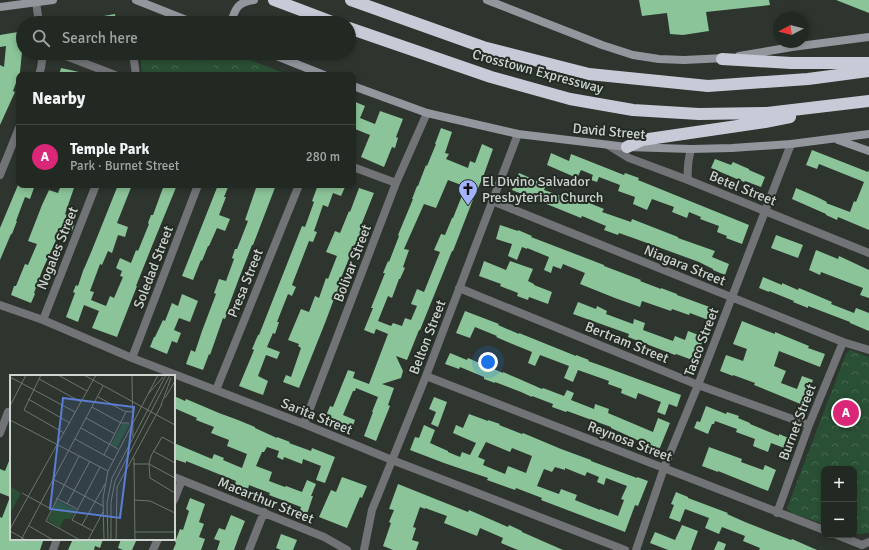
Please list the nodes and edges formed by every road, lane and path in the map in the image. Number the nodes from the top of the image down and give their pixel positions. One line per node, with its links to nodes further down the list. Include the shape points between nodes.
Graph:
1 (53, 0): 7 (main road)
2 (136, 0): 10 (main road)
3 (254, 0): 11 (main road, via 245,1 238,6)
4 (274, 0): 12 (highway)
5 (351, 0): 21 (highway, Crosstown Expressway, via 483,47 589,74 708,86 808,79)
6 (487, 0): 15 (main road, via 633,55 659,59)
7 (36, 2): 8 (main road); 9 (street)
8 (0, 7)
9 (38, 16)
10 (176, 16)
11 (233, 16)
12 (313, 16)
13 (356, 30): 27 (highway, Crosstown Expressway, via 491,76 570,99 633,110 699,114 767,113)
14 (869, 37): 15 (main road)
15 (722, 59): 20 (highway, via 791,63)
16 (42, 60): 22 (street)
17 (76, 60): 23 (street)
18 (134, 60): 24 (street)
19 (286, 60): 25 (main road)
20 (869, 63)
21 (869, 71)
22 (40, 72)
23 (107, 72)
24 (136, 72)
25 (316, 72)
26 (356, 87): 28 (main road, David Street)
27 (865, 102): 35 (highway, via 766,122 642,140)
28 (427, 113): 29 (main road, David Street); 41 (street, Bolivar Street)
29 (518, 134): 34 (main road, David Street); 45 (street, Belton Street)
30 (869, 134): 32 (main road, David Street)
31 (16, 135): 39 (street)
32 (836, 139): 33 (main road, David Street); 37 (main road)
33 (791, 144): 36 (main road, David Street); 46 (street, Tasco Street)
34 (608, 145): 35 (main road, David Street); 40 (street, Betel Street, via 629,158)
35 (627, 147): 36 (main road, David Street)
36 (691, 149): 40 (street)
37 (869, 151)
38 (356, 168): 41 (street)
39 (0, 175)
40 (688, 180): 46 (street, Betel Street)
41 (396, 183): 59 (street, Bolivar Street)
42 (95, 188): 51 (street, Nogales Street)
43 (197, 188): 54 (street, Soledad Street)
44 (298, 188): 57 (street, Presa Street)
45 (492, 201): 48 (street, Belton Street); 49 (street, Niagara Street)
46 (765, 211): 47 (street, Betel Street); 49 (street, Tasco Street)
47 (869, 253)
48 (459, 288): 55 (street, Belton Street); 56 (street, Bertram Street)
49 (732, 297): 52 (street, Niagara Street); 56 (street, Tasco Street)
50 (0, 305): 51 (street, Sarita Street)
51 (43, 320): 54 (street, Sarita Street)
52 (843, 342): 53 (street, Niagara Street); 60 (street, Burnet Street)
53 (869, 350)
54 (132, 358): 57 (street, Sarita Street)
55 (426, 376): 62 (street, Belton Street); 63 (street, Reynosa Street)
56 (698, 385): 60 (street, Bertram Street); 63 (street, Tasco Street)
57 (216, 390): 59 (street, Sarita Street)
58 (6, 411): 61 (street)
59 (304, 424): 62 (street, Sarita Street)
60 (809, 426): 68 (street, Burnet Street)
61 (0, 432)
62 (392, 460): 78 (street, Belton Street, via 372,510); 79 (street, Sarita Street)
63 (664, 468): 68 (street, Reynosa Street); 80 (street, Tasco Street)
64 (175, 477): 65 (street, Macarthur Street)
65 (182, 480): 66 (street); 67 (street, Macarthur Street)
66 (175, 498)
67 (264, 512): 76 (street); 77 (street, Macarthur Street, via 324,537)
68 (777, 512): 69 (street, Reynosa Street)
69 (821, 529)
70 (844, 538): 73 (street)
71 (57, 540): 74 (street)
72 (158, 540): 75 (street)
73 (864, 546)
74 (53, 550)
75 (153, 550)
76 (250, 550)
77 (347, 550)
78 (364, 550)
79 (625, 550)
80 (636, 550)

